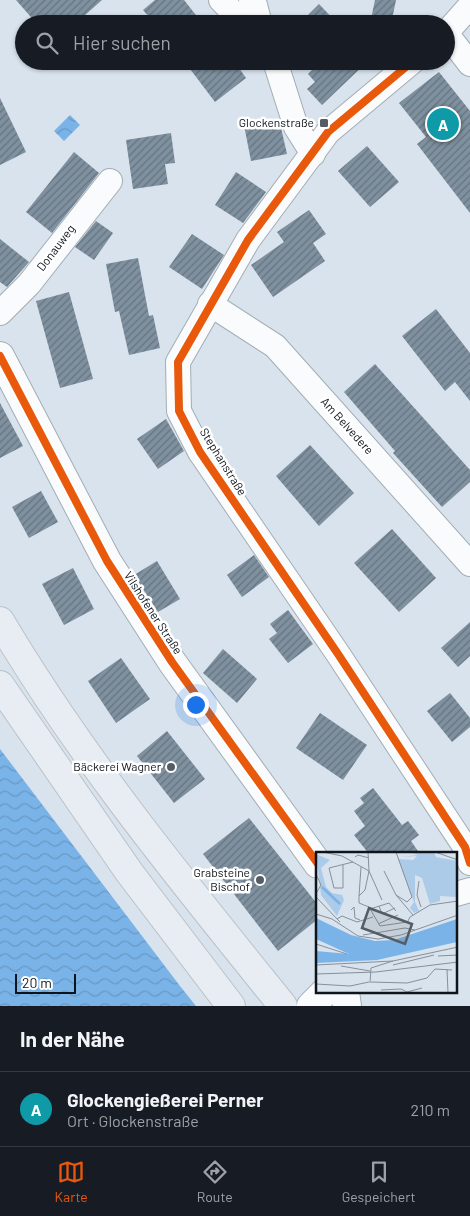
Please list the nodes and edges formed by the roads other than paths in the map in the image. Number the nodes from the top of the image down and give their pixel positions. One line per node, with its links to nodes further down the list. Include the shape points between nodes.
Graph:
1 (221, 0): 4 (street)
2 (251, 0): 5 (street)
3 (470, 6): 6 (street)
4 (235, 15)
5 (258, 15)
6 (455, 23)
7 (455, 45): 8 (street)
8 (470, 64)
9 (278, 70): 11 (street, via 296,127)
10 (402, 70): 11 (street, Stephanstraße, via 328,132)
11 (313, 154): 13 (street, Stephanstraße, via 248,240)
12 (110, 181): 14 (street, Donauweg, via 29,284)
13 (210, 304): 16 (street, Am Belvedere, via 275,346); 20 (street, Stephanstraße, via 178,362 179,411 200,452 465,847)
14 (0, 313)
15 (0, 356): 19 (street, Vilshofener Straße, via 107,561 172,662)
16 (470, 564)
17 (0, 621): 23 (main road, via 35,680 163,857)
18 (0, 685): 22 (main road, via 130,872)
19 (316, 861)
20 (470, 863)
21 (322, 994): 24 (street)
22 (231, 1006)
23 (283, 1006)
24 (311, 1006)

